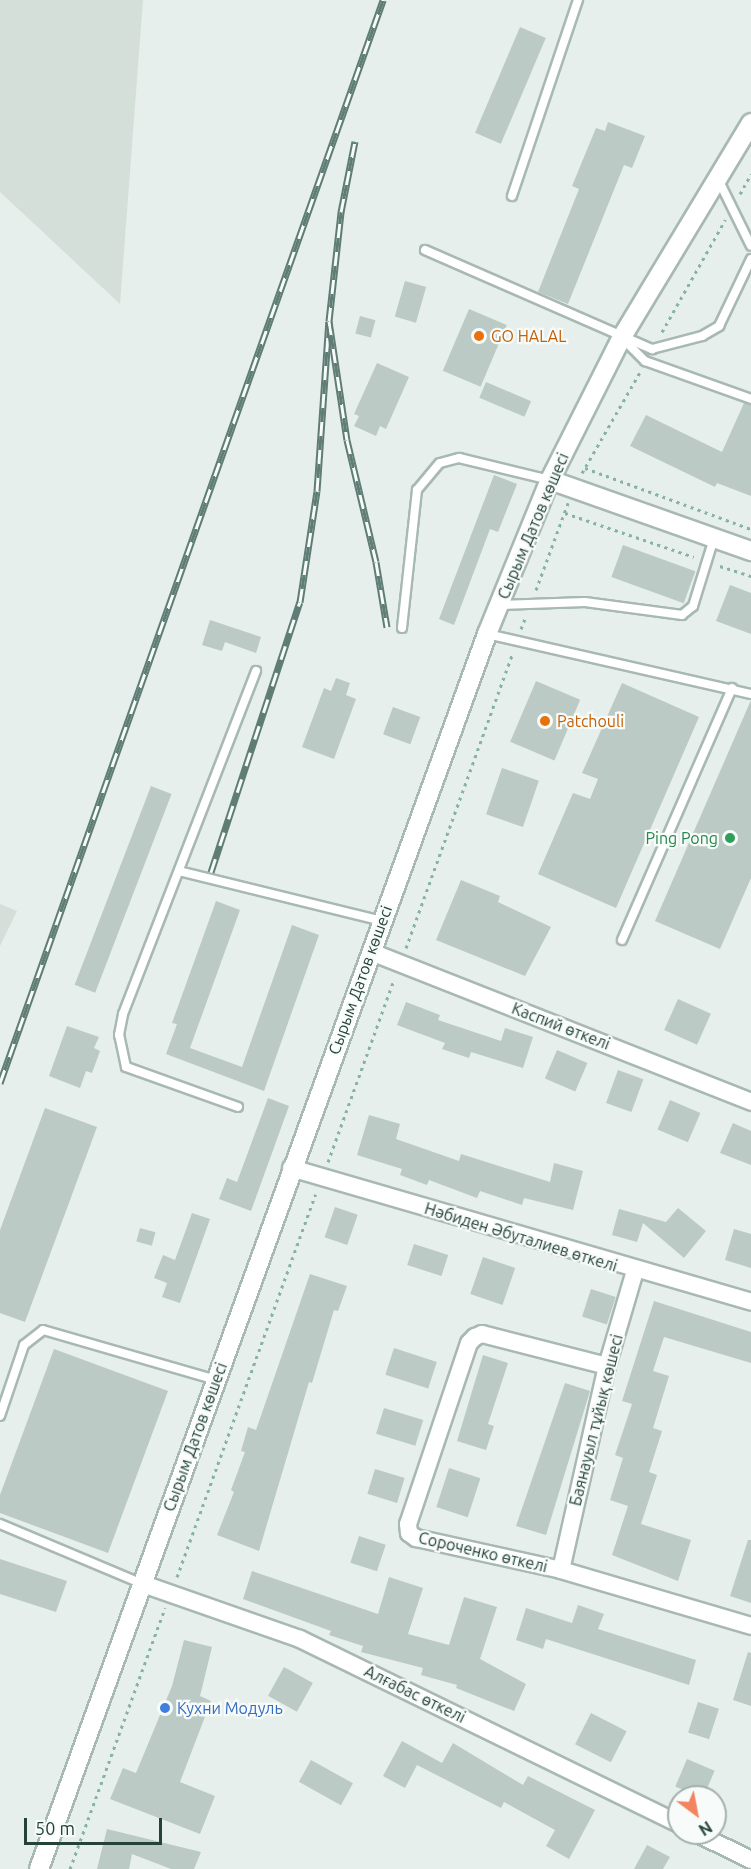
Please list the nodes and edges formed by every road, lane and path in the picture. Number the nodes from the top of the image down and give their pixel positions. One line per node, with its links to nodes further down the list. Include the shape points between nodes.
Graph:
1 (578, 0): 5 (lane)
2 (751, 123): 4 (main road, Сырым Датов көшесі)
3 (751, 174): 6 (path)
4 (719, 181): 6 (lane); 10 (main road, Сырым Датов көшесі)
5 (512, 196)
6 (732, 208): 7 (lane); 11 (path)
7 (751, 245)
8 (425, 250): 10 (lane)
9 (751, 259): 11 (lane, via 719,326 702,336)
10 (622, 337): 11 (lane); 12 (lane); 15 (main road, Сырым Датов көшесі)
11 (652, 349)
12 (645, 361): 13 (lane); 14 (path)
13 (751, 399)
14 (585, 468): 16 (path); 18 (path)
15 (550, 480): 16 (main road); 23 (main road, Сырым Датов көшесі); 25 (lane, via 459,458 440,463 417,490)
16 (574, 488): 17 (path); 19 (main road)
17 (565, 513): 21 (path); 24 (path)
18 (751, 529)
19 (714, 537): 20 (main road); 21 (lane)
20 (751, 551)
21 (705, 561): 22 (path); 24 (lane, via 693,606 682,615 585,602)
22 (751, 576)
23 (499, 605): 24 (lane); 26 (main road, Сырым Датов көшесі)
24 (531, 605): 27 (path)
25 (402, 627)
26 (487, 634): 27 (lane); 32 (main road, Сырым Датов көшесі)
27 (516, 644): 29 (lane); 35 (path)
28 (256, 671): 31 (lane)
29 (732, 688): 30 (lane); 33 (lane)
30 (751, 694)
31 (179, 871): 32 (lane); 37 (lane, via 123,1014 119,1035 126,1067)
32 (382, 921): 34 (main road, Сырым Датов көшесі)
33 (622, 940)
34 (371, 952): 35 (street, Каспий өткелі); 38 (main road, Сырым Датов көшесі)
35 (401, 963): 36 (street, Каспий өткелі); 39 (path)
36 (751, 1102)
37 (238, 1107)
38 (291, 1168): 39 (street, Нәбиден Әбуталиев өткелі); 43 (main road, Сырым Датов көшесі)
39 (322, 1178): 40 (street, Нәбиден Әбуталиев өткелі); 48 (path)
40 (635, 1271): 41 (street, Нәбиден Әбуталиев өткелі); 42 (street, Баянауыл тұйық көшесі)
41 (751, 1302)
42 (607, 1366): 46 (street, Баянауыл тұйық көшесі); 46 (street, Сороченко өткелі, via 482,1334 475,1337 469,1342 408,1524 409,1533 416,1538)
43 (216, 1380): 44 (lane, via 43,1330 24,1345); 47 (main road, Сырым Датов көшесі)
44 (0, 1416)
45 (0, 1524): 47 (lane)
46 (561, 1570): 49 (street, Сороченко өткелі)
47 (143, 1584): 48 (street, Алғабас өткелі); 53 (main road, Сырым Датов көшесі)
48 (171, 1594): 50 (street, Алғабас өткелі, via 300,1639); 54 (path)
49 (751, 1626)
50 (667, 1818)
51 (720, 1845): 52 (street)
52 (751, 1860)
53 (39, 1869)
54 (70, 1869)

